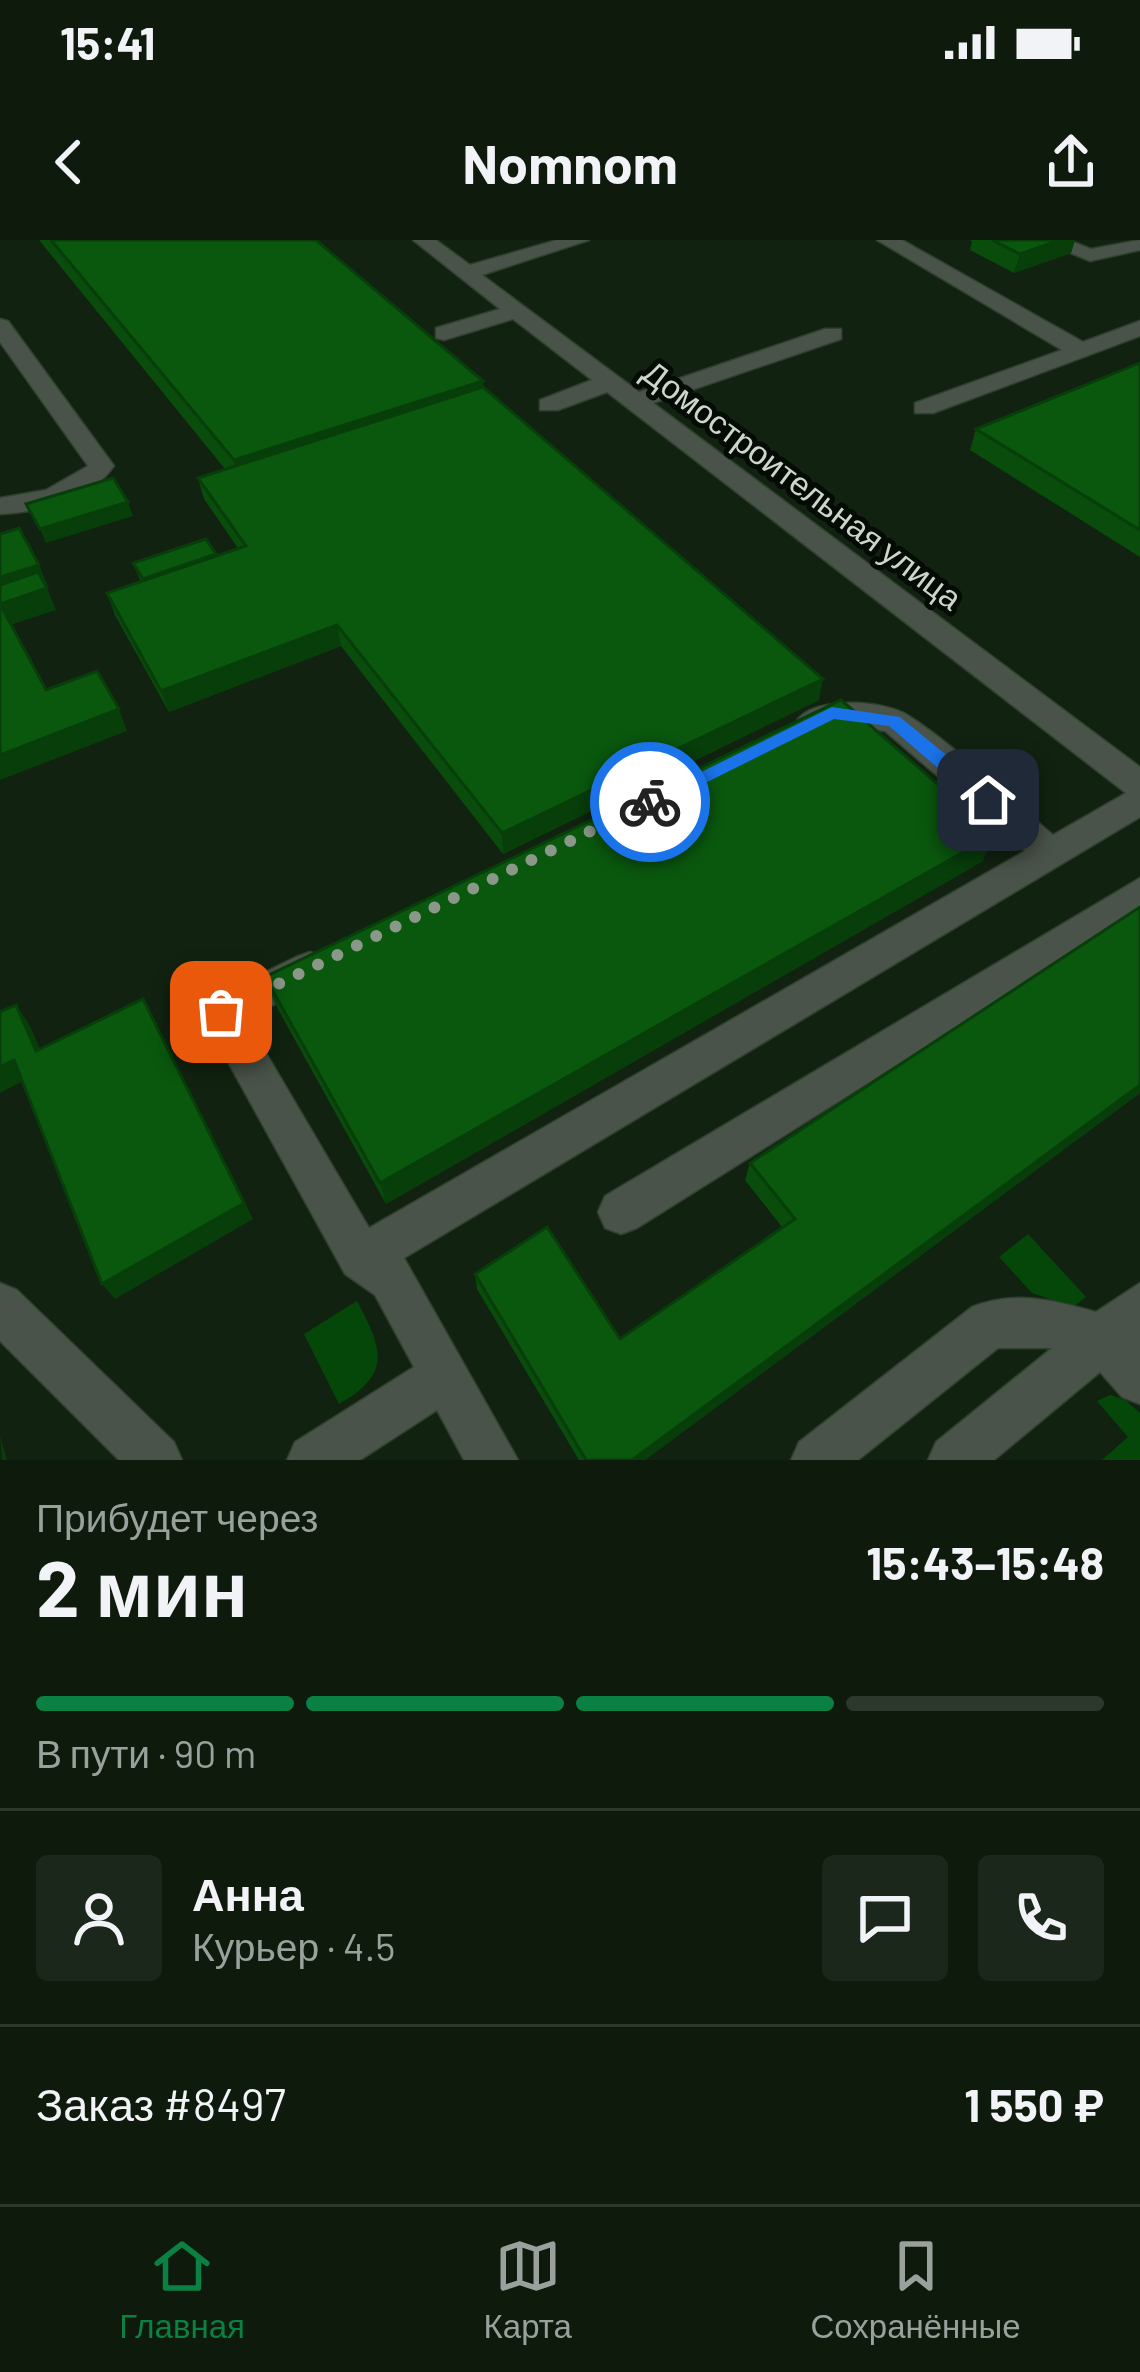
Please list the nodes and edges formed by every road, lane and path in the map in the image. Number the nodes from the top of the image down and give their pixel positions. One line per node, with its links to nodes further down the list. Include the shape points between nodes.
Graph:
1 (423, 240): 6 (street, Домостроительная улица)
2 (580, 240): 6 (street)
3 (887, 240): 12 (street)
4 (1049, 240): 5 (street, via 1090,255)
5 (1140, 244)
6 (466, 273): 7 (street, Домостроительная улица)
7 (516, 310): 10 (street); 13 (street, Домостроительная улица)
8 (0, 326): 17 (street, via 101,466 78,485)
9 (1140, 328): 12 (street)
10 (444, 333)
11 (833, 334): 14 (street)
12 (1081, 351): 16 (street)
13 (610, 382): 14 (street, Домостроительная улица); 15 (street)
14 (635, 401): 19 (street, Домостроительная улица)
15 (549, 405)
16 (924, 408)
17 (0, 506)
18 (790, 733): 21 (street, via 832,713 894,721)
19 (1140, 785)
20 (1140, 801): 21 (street)
21 (1051, 853): 25 (street)
22 (1140, 893): 24 (street)
23 (348, 950): 25 (street, via 221,1012)
24 (621, 1212)
25 (361, 1258): 28 (street, via 392,1278)
26 (0, 1307): 30 (street)
27 (1121, 1322): 29 (street); 33 (street, via 989,1324); 34 (street)
28 (446, 1375): 31 (street); 32 (street)
29 (1140, 1379)
30 (156, 1460)
31 (313, 1460)
32 (492, 1460)
33 (817, 1460)
34 (954, 1460)

